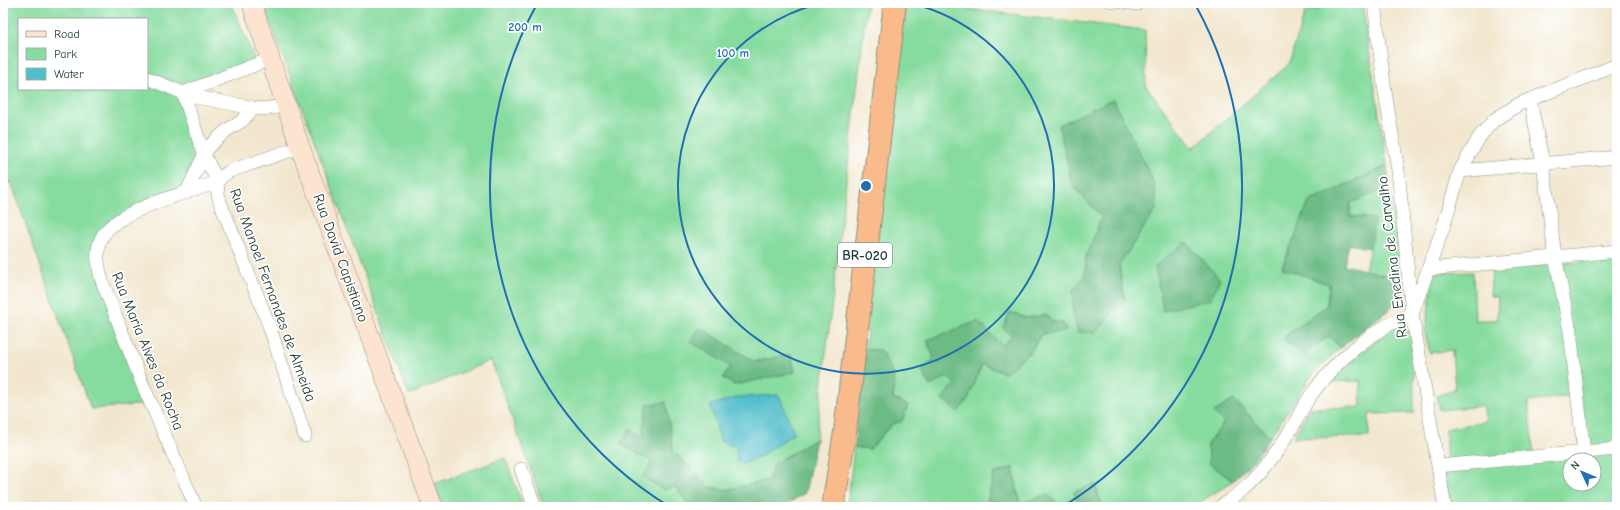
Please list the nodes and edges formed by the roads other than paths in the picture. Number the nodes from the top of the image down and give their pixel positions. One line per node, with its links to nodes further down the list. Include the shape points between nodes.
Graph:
1 (894, 3): 33 (highway, BR-020, via 845,432)
2 (1107, 3): 5 (lane)
3 (1374, 3): 23 (street, Rua Enedina de Carvalho, via 1398,170)
4 (252, 5): 6 (street, Rua David Capistiano)
5 (1138, 7)
6 (270, 59): 9 (street); 11 (street, Rua David Capistiano)
7 (1617, 65): 10 (street)
8 (148, 78): 9 (street)
9 (184, 93): 12 (street); 14 (street)
10 (1530, 100): 16 (street); 17 (street, via 1494,120 1480,136)
11 (286, 106): 12 (street); 13 (street, Rua David Capistiano)
12 (253, 108): 14 (street, via 242,121 213,141)
13 (300, 147): 18 (street, Rua Manoel Fernandes de Almeida, via 230,171); 30 (street, Rua David Capistiano)
14 (204, 155): 18 (street); 19 (street)
15 (1617, 156): 16 (street)
16 (1543, 163): 17 (street); 21 (street)
17 (1460, 171): 22 (street)
18 (218, 182): 19 (street, Rua Maria Alves da Rocha); 24 (street, Rua Manoel Fernandes de Almeida, via 219,199 269,325)
19 (186, 193): 31 (street, Rua Maria Alves da Rocha, via 152,203 119,220 101,238 97,257 98,268 111,305)
20 (1617, 251): 21 (street)
21 (1555, 256): 22 (street); 26 (street, via 1570,331)
22 (1428, 269): 23 (street)
23 (1412, 314): 28 (street, Rua Enedina de Carvalho); 34 (street, via 1397,319 1370,335 1336,367 1311,395 1286,439 1270,460 1242,491)
24 (305, 436)
25 (1617, 449): 26 (street)
26 (1584, 452)
27 (1562, 454): 28 (street)
28 (1439, 466): 35 (street, Rua Enedina de Carvalho)
29 (521, 469): 32 (street)
30 (429, 506)
31 (196, 507)
32 (535, 507)
33 (833, 507)
34 (1220, 507)
35 (1445, 507)

